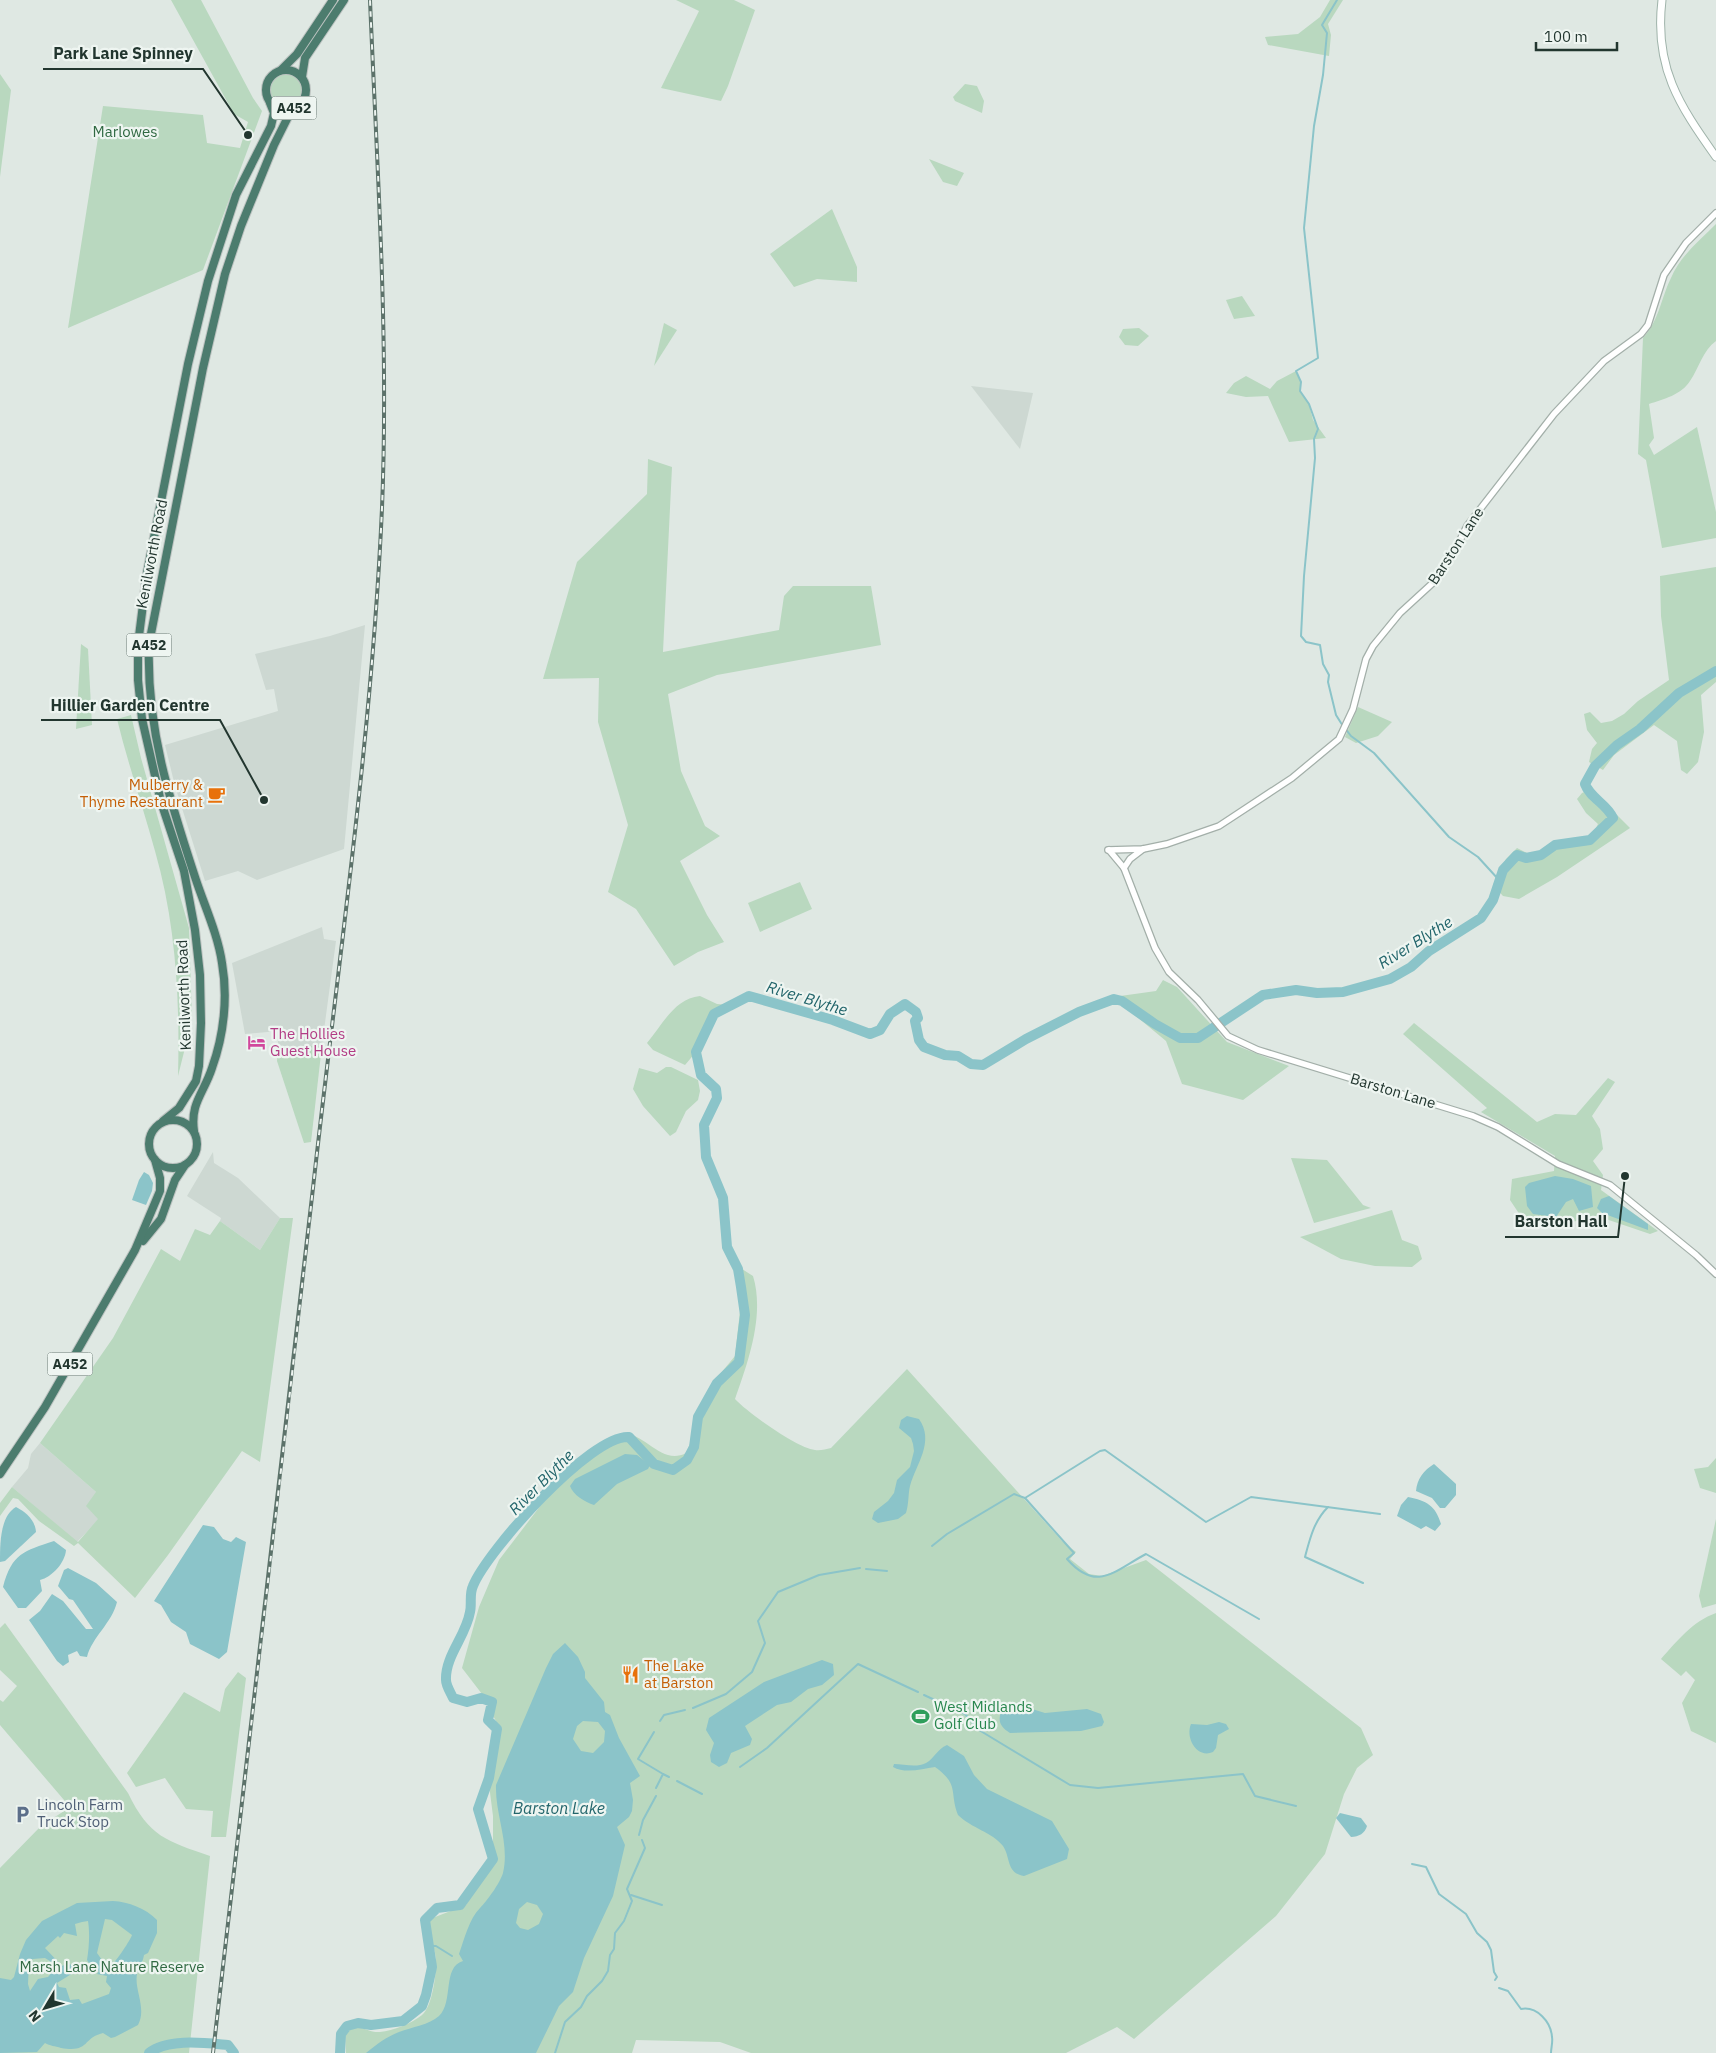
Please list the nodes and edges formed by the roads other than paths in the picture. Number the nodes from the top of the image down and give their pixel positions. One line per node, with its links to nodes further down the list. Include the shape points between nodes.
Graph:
1 (333, 0): 4 (highway, A452, via 297,54)
2 (344, 0): 5 (highway, A452, via 305,58)
3 (1662, 0): 8 (main road, via 1660,36 1667,74 1684,112)
4 (279, 71): 5 (highway, A452, via 293,71); 6 (highway, A452, via 267,82 266,95)
5 (302, 78): 7 (highway, A452, via 306,94)
6 (270, 103): 7 (highway, A452, via 283,110); 12 (highway, Kenilworth Road / A452, via 274,113 272,126 236,195 208,281 188,364 147,573 138,644 138,680 145,737 161,802 184,871 200,975 201,1023 196,1081 179,1108)
7 (297, 107): 13 (highway, Kenilworth Road / A452, via 289,115 274,145 225,274 203,368 149,644 148,681 158,752 222,962 224,1001 220,1042 194,1109)
8 (1716, 157)
9 (1716, 213): 10 (street, Barston Lane, via 1686,243 1664,275 1653,316 1641,334 1604,361 1554,414 1467,526 1436,580 1400,612 1373,646 1366,659 1348,723 1328,750 1230,819 1195,835)
10 (1143, 849): 11 (street, Barston Lane); 11 (street, Barston Lane, via 1108,850)
11 (1124, 868): 17 (street, Barston Lane, via 1159,958 1228,1036 1258,1050 1474,1116 1498,1127 1558,1164 1610,1185)
12 (163, 1121): 13 (highway, via 180,1120); 14 (highway, A452, via 151,1133 149,1142)
13 (194, 1131): 15 (highway, A452, via 198,1147)
14 (155, 1160): 15 (highway, via 169,1168); 16 (highway, A452, via 160,1191)
15 (185, 1166): 16 (highway, A452, via 175,1180 161,1219)
16 (135, 1250): 18 (highway, A452, via 45,1407)
17 (1716, 1274)
18 (0, 1474)

